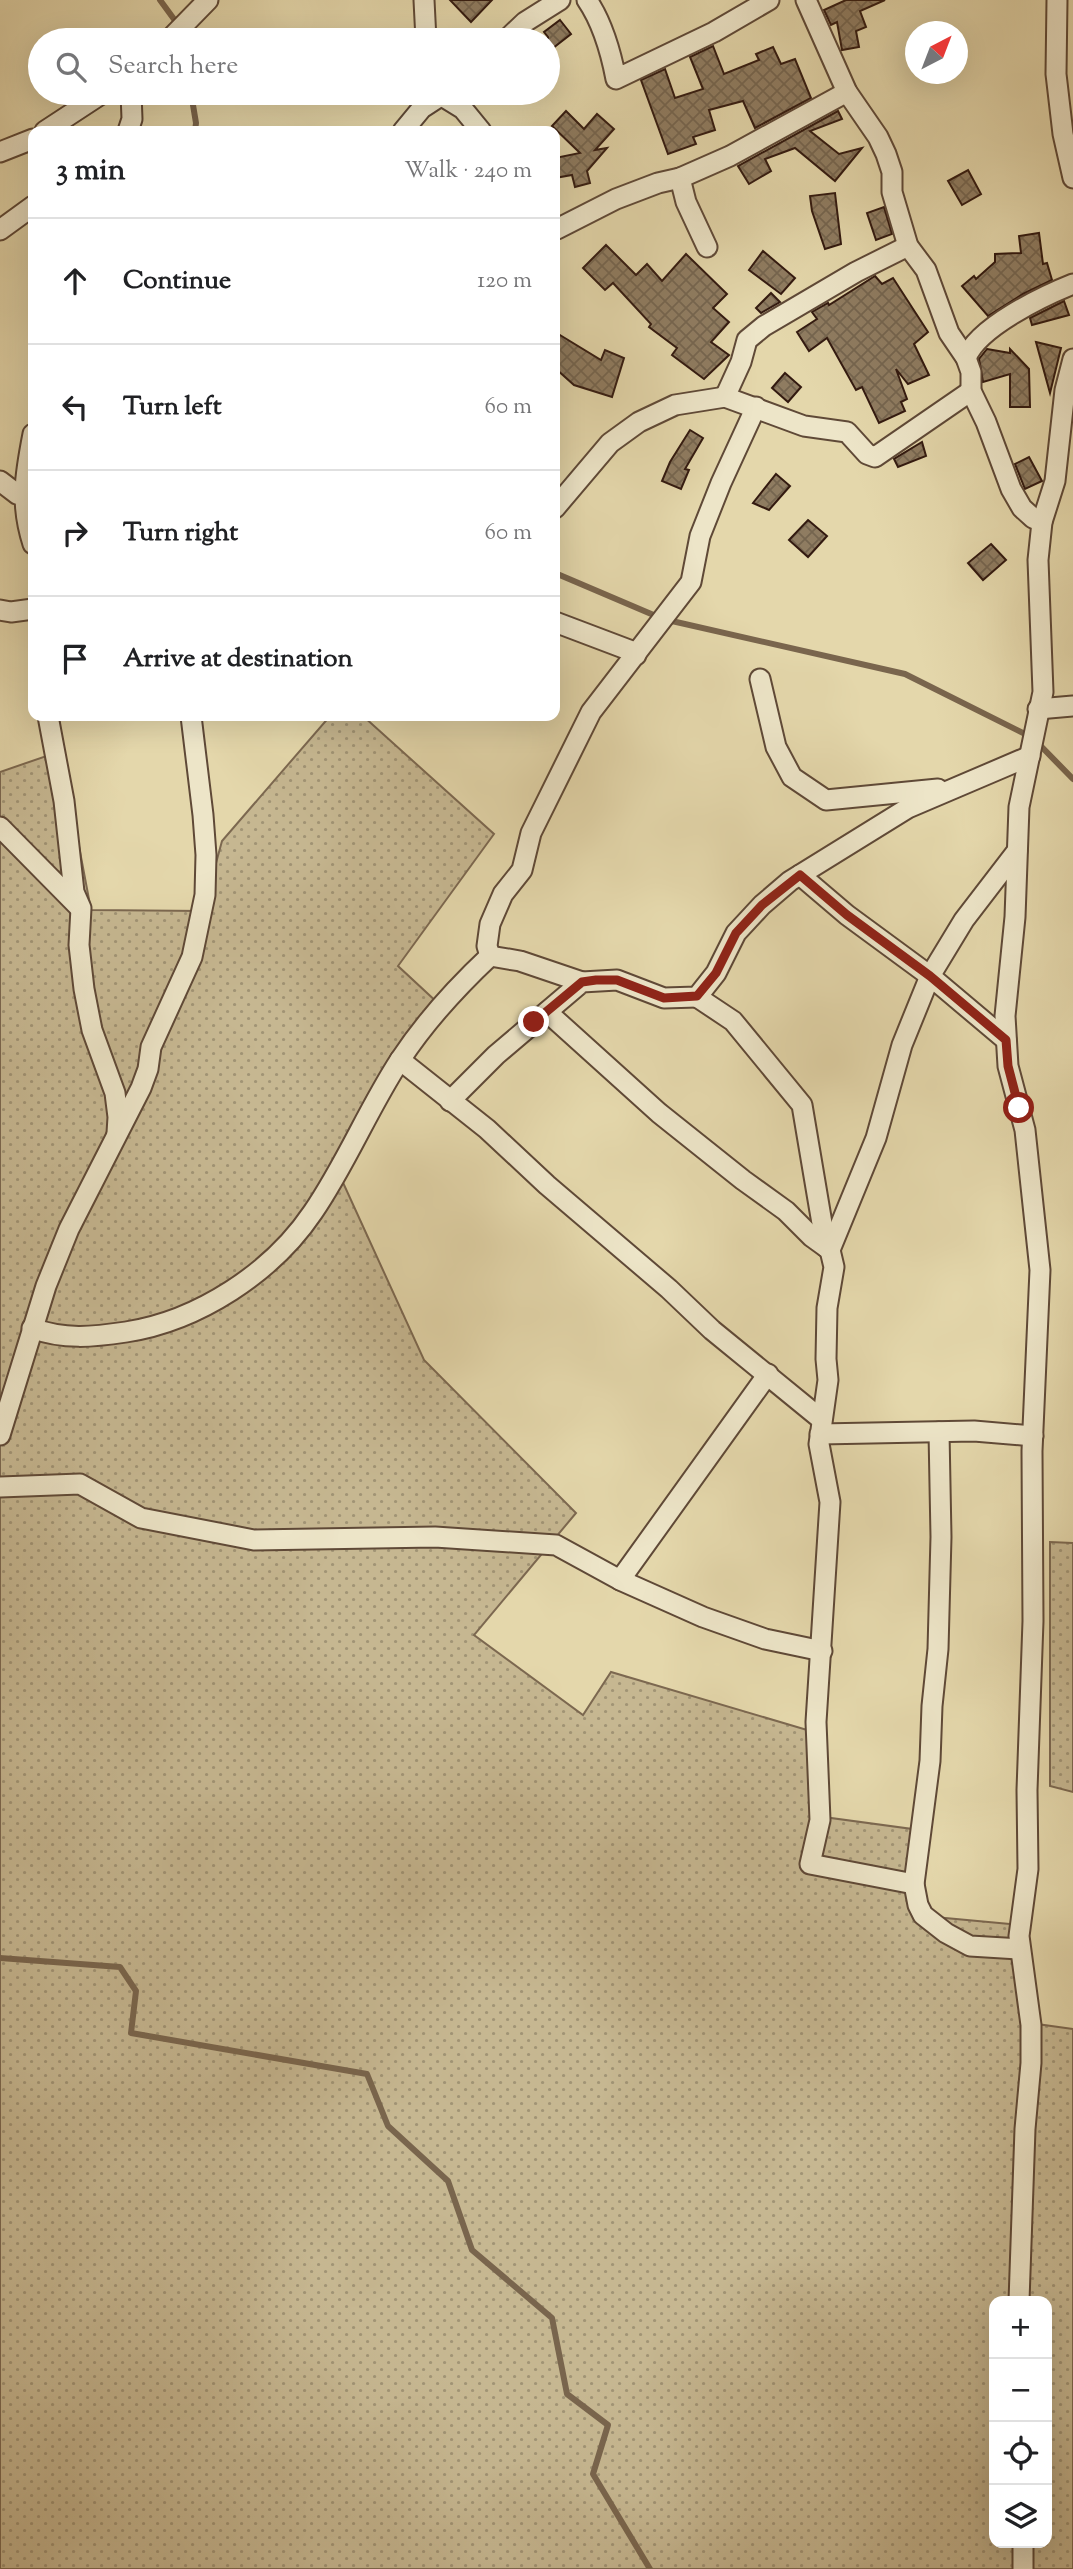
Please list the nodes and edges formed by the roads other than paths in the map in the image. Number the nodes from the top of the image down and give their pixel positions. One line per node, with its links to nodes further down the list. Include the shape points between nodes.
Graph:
1 (208, 0): 8 (street)
2 (424, 0): 9 (street)
3 (560, 0): 10 (street)
4 (586, 0): 5 (street, via 593,8 616,79)
5 (769, 0)
6 (806, 0): 11 (street)
7 (1057, 0): 23 (street, via 1056,74)
8 (181, 28)
9 (425, 28)
10 (519, 28)
11 (847, 92): 22 (street); 27 (street, via 886,154)
12 (85, 105): 16 (street)
13 (131, 105): 17 (street)
14 (426, 105): 18 (street)
15 (457, 105): 19 (street)
16 (54, 126)
17 (130, 126)
18 (407, 126)
19 (477, 126)
20 (28, 141): 21 (street)
21 (0, 152)
22 (680, 178): 25 (street, via 616,199); 28 (street)
23 (1073, 178)
24 (28, 210): 26 (street)
25 (560, 227)
26 (0, 230)
27 (908, 246): 30 (street, via 926,270 949,333); 33 (street, via 856,272 747,340)
28 (707, 247)
29 (1073, 284): 30 (street, via 1008,317)
30 (965, 358): 32 (street)
31 (1073, 359): 39 (street, via 1055,481)
32 (971, 391): 34 (street, via 875,457 847,432 804,426); 39 (street, via 1011,489 1022,508)
33 (725, 397): 34 (street); 38 (street, via 675,405 639,422 610,443)
34 (756, 407): 44 (street, via 700,536 691,582)
35 (28, 458): 37 (street)
36 (0, 481): 37 (street)
37 (24, 496): 40 (street)
38 (560, 502)
39 (1042, 522): 47 (street, via 1038,559 1043,692)
40 (28, 527)
41 (28, 610): 42 (street)
42 (4, 614)
43 (560, 624): 44 (street)
44 (636, 655): 56 (street, via 591,712 547,797 522,870 503,894 490,924)
45 (760, 679): 51 (street, via 776,747 792,778 826,800)
46 (1073, 706): 47 (street)
47 (1038, 709): 50 (street)
48 (49, 721): 55 (street, via 65,801 69,866)
49 (192, 721): 64 (street, via 206,855 199,929 192,957 151,1047 141,1088)
50 (1030, 756): 51 (street); 53 (street, via 1019,807)
51 (955, 787): 54 (street, via 908,808)
52 (0, 827): 55 (street)
53 (1017, 852): 57 (street, via 964,920); 61 (street)
54 (800, 875): 57 (street); 59 (street, via 736,933 716,973)
55 (81, 908): 64 (street, via 84,989 92,1030 115,1093)
56 (489, 956): 58 (street, via 520,961); 62 (street, via 456,988)
57 (930, 976): 61 (street); 65 (street, via 901,1045 876,1138)
58 (582, 982): 59 (street, via 617,980 664,998); 60 (street)
59 (697, 996): 65 (street, via 733,1021 802,1105)
60 (547, 1012): 63 (street); 65 (street, via 659,1113)
61 (1006, 1040): 71 (street, via 1025,1130 1040,1270)
62 (400, 1060): 63 (street); 66 (street, via 313,1213 275,1256 233,1289 148,1329 88,1338 51,1335)
63 (450, 1101): 67 (street)
64 (117, 1134): 66 (street, via 69,1229)
65 (828, 1249): 68 (street, via 834,1268 827,1308 828,1380)
66 (32, 1328): 70 (street)
67 (768, 1374): 68 (street); 73 (street)
68 (820, 1426): 69 (street); 74 (street, via 830,1502)
69 (939, 1432): 71 (street); 75 (street, via 937,1649 930,1761)
70 (0, 1435)
71 (1032, 1436): 76 (street, via 1028,1869)
72 (0, 1487): 73 (street, via 80,1484 141,1518 254,1540 435,1537 556,1545)
73 (620, 1580): 74 (street, via 765,1639)
74 (822, 1651): 75 (street, via 817,1722 820,1820 810,1864)
75 (914, 1884): 76 (street, via 923,1915 946,1933 970,1946)
76 (1020, 1949): 77 (street, via 1031,2025)
77 (1019, 2296)
78 (1023, 2548): 79 (street)
79 (1023, 2569)

